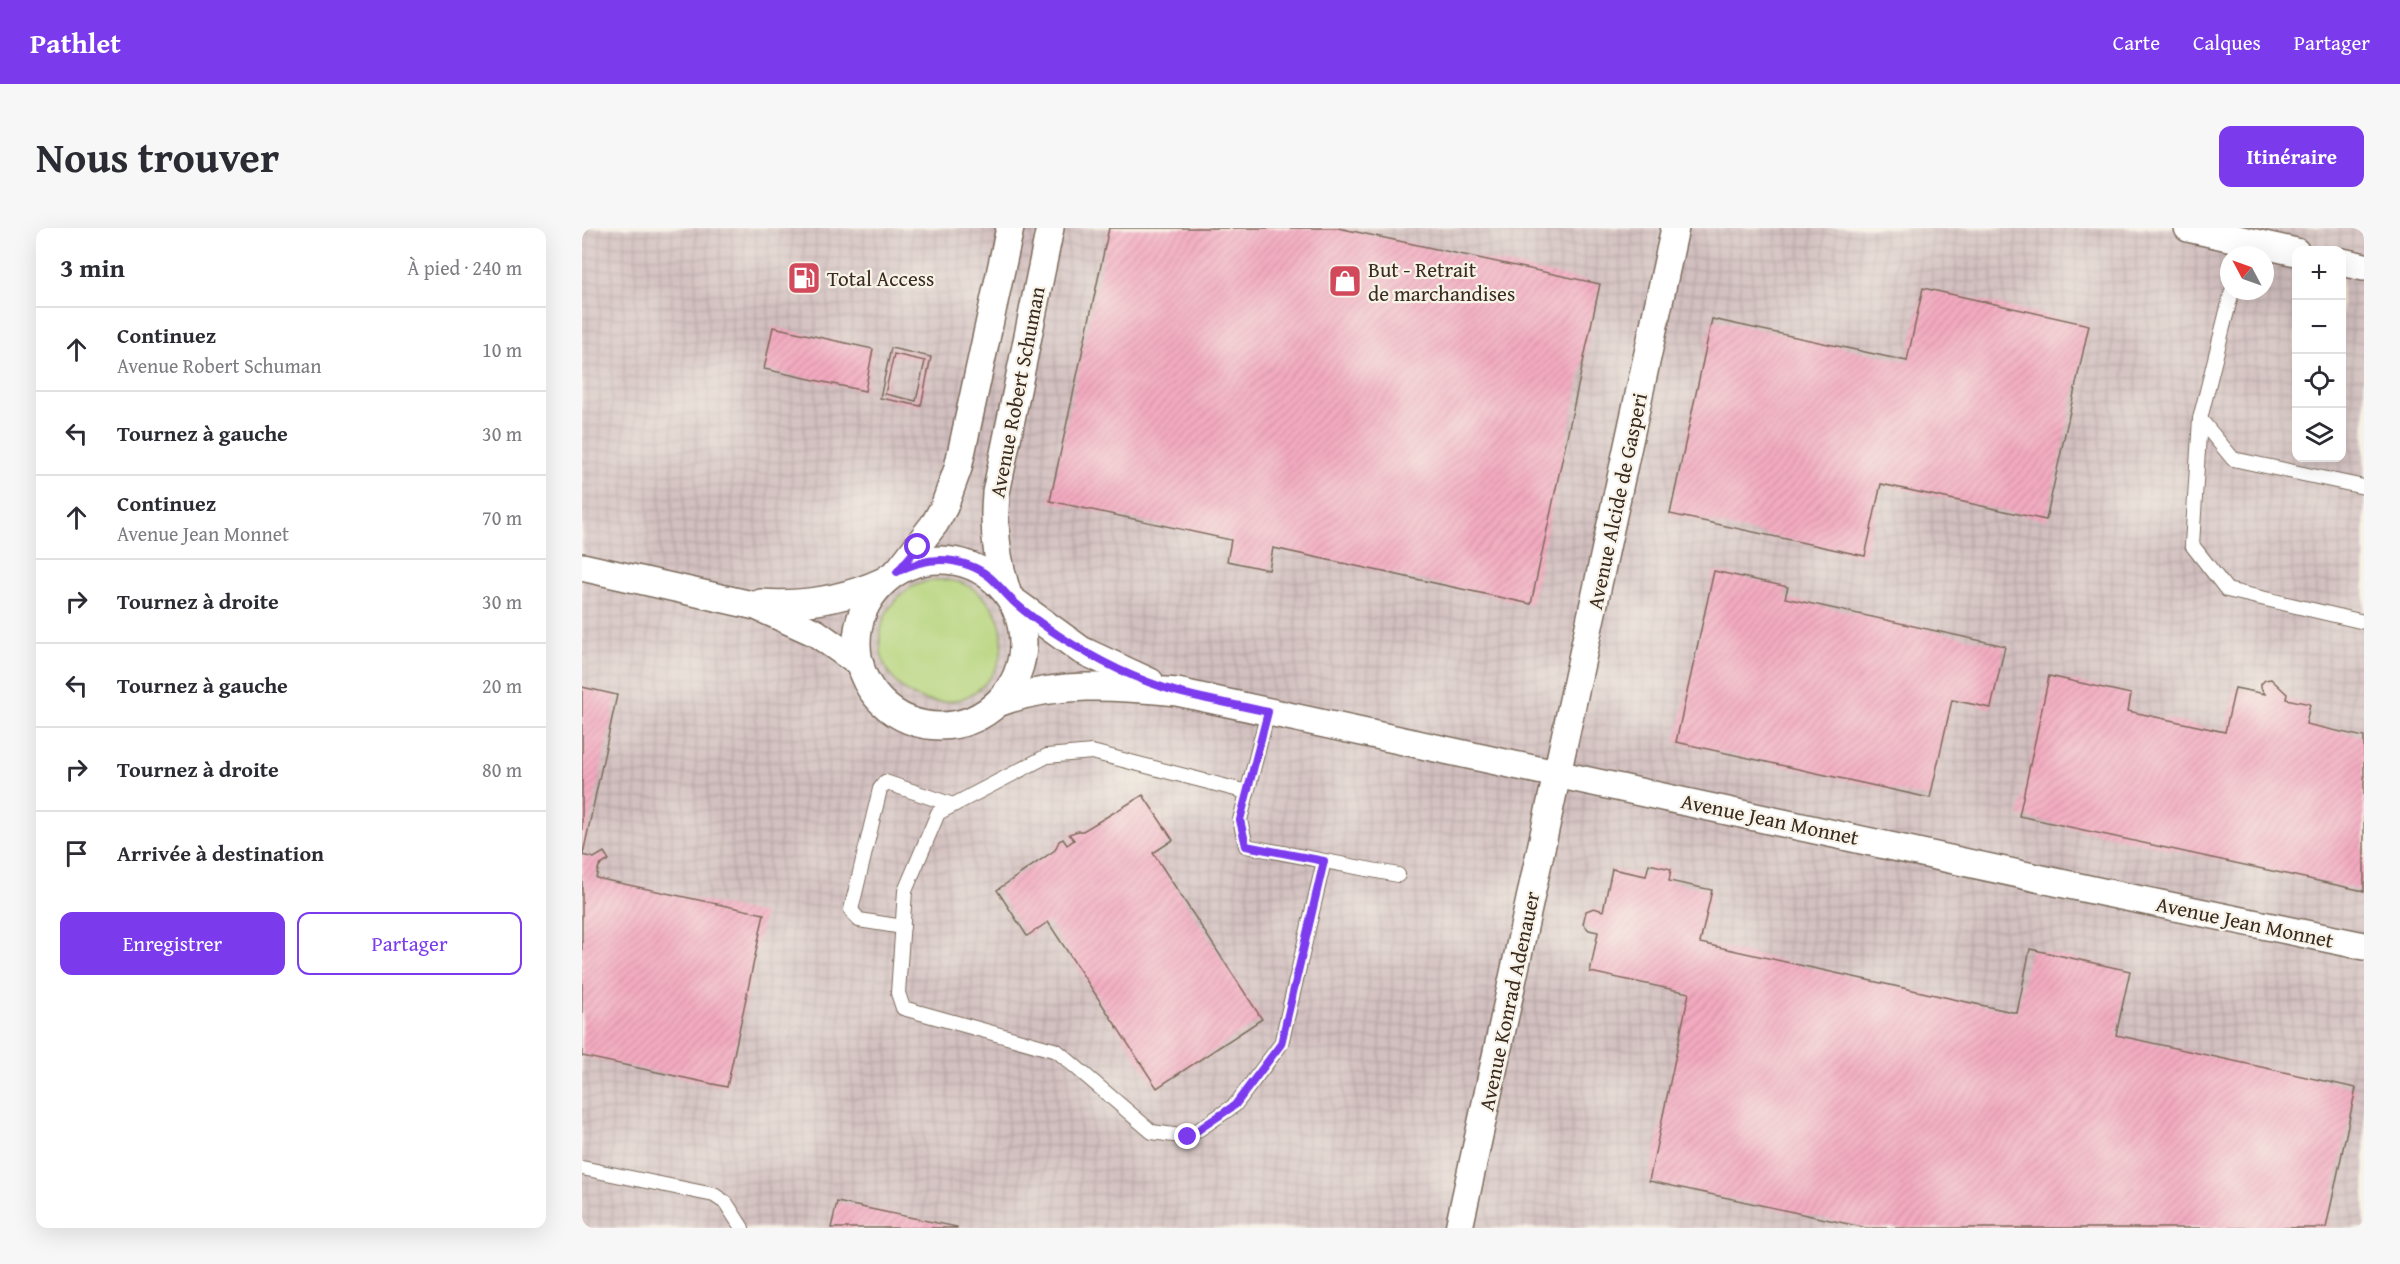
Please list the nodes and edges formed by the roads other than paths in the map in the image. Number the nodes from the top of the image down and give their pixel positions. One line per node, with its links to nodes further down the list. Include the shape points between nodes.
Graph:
1 (1010, 228): 14 (street, Avenue Robert Schuman, via 958,468 935,523)
2 (1050, 228): 15 (street, Avenue Robert Schuman, via 996,493 996,549)
3 (1675, 228): 22 (street, Avenue Alcide de Gasperi)
4 (2188, 228): 5 (street)
5 (2240, 246)
6 (2274, 250): 7 (street)
7 (2292, 252)
8 (2346, 263): 9 (street)
9 (2364, 267)
10 (2230, 300): 11 (lane)
11 (2200, 419): 12 (lane, via 2233,459); 17 (lane, via 2192,545 2227,590)
12 (2364, 487)
13 (582, 567): 16 (street)
14 (891, 576): 15 (street, via 926,561 956,561 984,572); 16 (street, via 858,592 828,600 778,604); 18 (street, via 870,598 861,619 857,641)
15 (1009, 596): 19 (street, Avenue Jean Monnet, via 1081,650); 20 (street, via 1023,628 1024,651 1016,679)
16 (739, 601): 18 (street, via 801,625)
17 (2364, 622)
18 (860, 664): 20 (street, via 868,685 882,703 921,725 944,727 966,723)
19 (1177, 692): 20 (street, Avenue Jean Monnet, via 1077,687 1019,695); 21 (street, Avenue Jean Monnet)
20 (998, 703)
21 (1268, 712): 22 (street, Avenue Jean Monnet); 23 (lane)
22 (1558, 774): 28 (street, Avenue Jean Monnet); 31 (street, Avenue Konrad Adenauer)
23 (1247, 792): 24 (lane, via 1092,752 1047,756); 25 (lane, via 1240,820 1246,846)
24 (953, 805): 27 (lane, via 938,813 905,891); 27 (lane, via 885,782 880,789 851,910 859,920)
25 (1324, 861): 26 (lane); 27 (lane, via 1281,1044 1235,1105 1188,1137 1152,1132 1057,1051 903,1008 898,993)
26 (1398, 875)
27 (903, 927)
28 (2364, 946)
29 (582, 1168): 30 (lane, via 714,1196 726,1203)
30 (742, 1228)
31 (1459, 1228)

